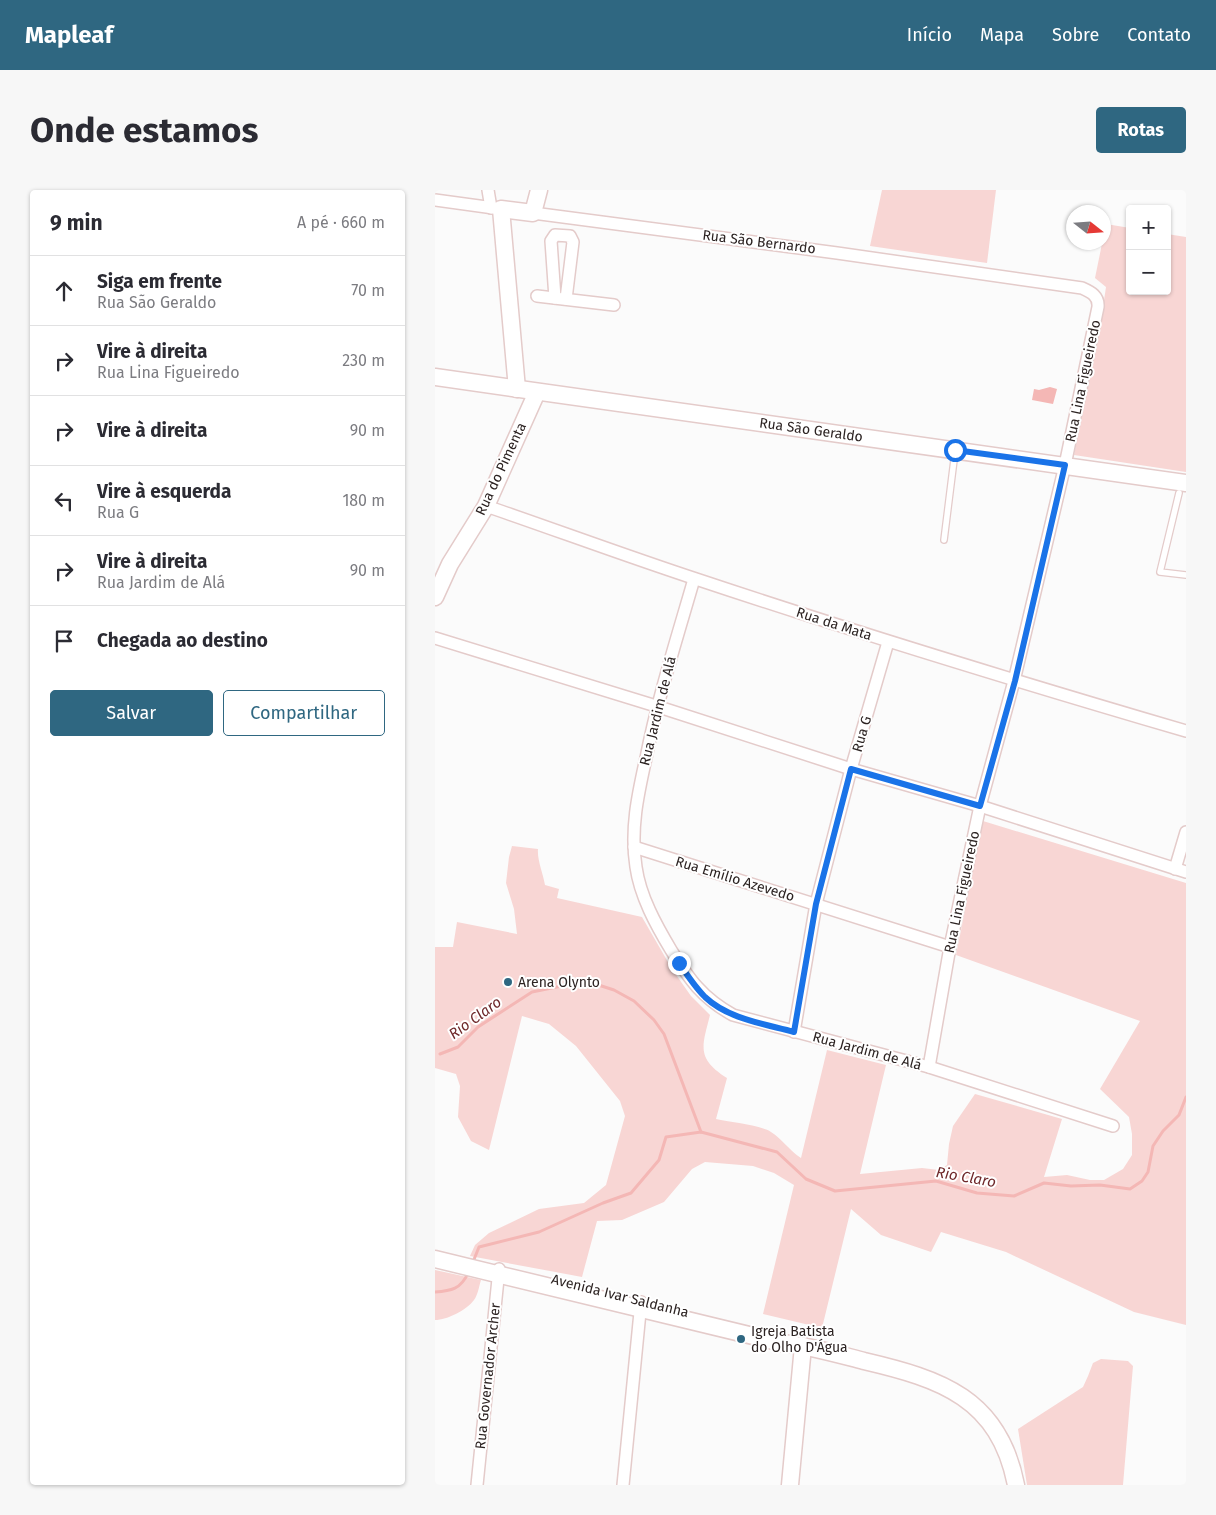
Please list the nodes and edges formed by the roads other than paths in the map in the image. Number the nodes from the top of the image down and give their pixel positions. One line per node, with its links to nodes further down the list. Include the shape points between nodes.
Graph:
1 (488, 190): 4 (street)
2 (539, 190): 5 (street)
3 (435, 200): 4 (street, Rua São Bernardo)
4 (496, 209): 5 (street, Rua São Bernardo); 13 (street)
5 (533, 213): 6 (street, Rua São Bernardo)
6 (564, 217): 7 (street); 8 (street, Rua São Bernardo)
7 (562, 235): 10 (street, via 570,236 573,242); 10 (street, via 555,235 550,246)
8 (1082, 288): 16 (street, Rua Lina Figueiredo, via 1095,294 1098,307)
9 (537, 296): 10 (street)
10 (560, 299): 11 (street)
11 (614, 305)
12 (435, 377): 13 (street, Rua São Geraldo)
13 (517, 389): 14 (street, Rua São Geraldo)
14 (537, 392): 15 (street, Rua São Geraldo); 18 (street, Rua do Pimenta)
15 (955, 450): 16 (street, Rua São Geraldo); 19 (lane)
16 (1065, 465): 17 (street, Rua São Geraldo); 25 (street, Rua Lina Figueiredo)
17 (1182, 486): 20 (lane, via 1160,572)
18 (486, 506): 21 (street, Rua da Mata); 22 (street, Rua do Pimenta, via 450,564)
19 (944, 540)
20 (1186, 576)
21 (694, 579): 24 (street, Rua da Mata); 26 (street, Rua Jardim de Alá)
22 (435, 597)
23 (435, 638): 26 (street)
24 (888, 642): 25 (street, Rua da Mata); 28 (street, Rua G)
25 (1015, 681): 27 (street, Rua da Mata); 29 (street, Rua Lina Figueiredo)
26 (656, 706): 28 (street); 31 (street, Rua Jardim de Alá, via 633,823)
27 (1186, 731)
28 (851, 769): 29 (street); 33 (street, Rua G)
29 (980, 806): 32 (street); 34 (street, Rua Lina Figueiredo)
30 (1186, 832): 32 (street)
31 (633, 847): 33 (street, Rua Emílio Azevedo); 35 (street, Rua Jardim de Alá, via 636,868 652,915 693,983 706,998 733,1015)
32 (1181, 870)
33 (816, 904): 34 (street, Rua Emílio Azevedo); 35 (street, Rua G)
34 (950, 947): 36 (street, Rua Lina Figueiredo)
35 (794, 1032): 36 (street, Rua Jardim de Alá)
36 (929, 1067): 37 (street, Rua Jardim de Alá)
37 (1113, 1126)
38 (435, 1251): 40 (street, Avenida Ivar Saldanha)
39 (435, 1259): 40 (street, Avenida Ivar Saldanha)
40 (457, 1261): 41 (street, Avenida Ivar Saldanha)
41 (492, 1270): 42 (street, Avenida Ivar Saldanha); 44 (street, Rua Governador Archer)
42 (640, 1305): 43 (street, Avenida Ivar Saldanha, via 782,1337); 45 (street)
43 (803, 1346): 46 (street); 47 (street, Avenida Ivar Saldanha, via 911,1372 963,1397 977,1407 997,1433 1007,1452)
44 (477, 1485)
45 (623, 1485)
46 (789, 1485)
47 (1016, 1485)

